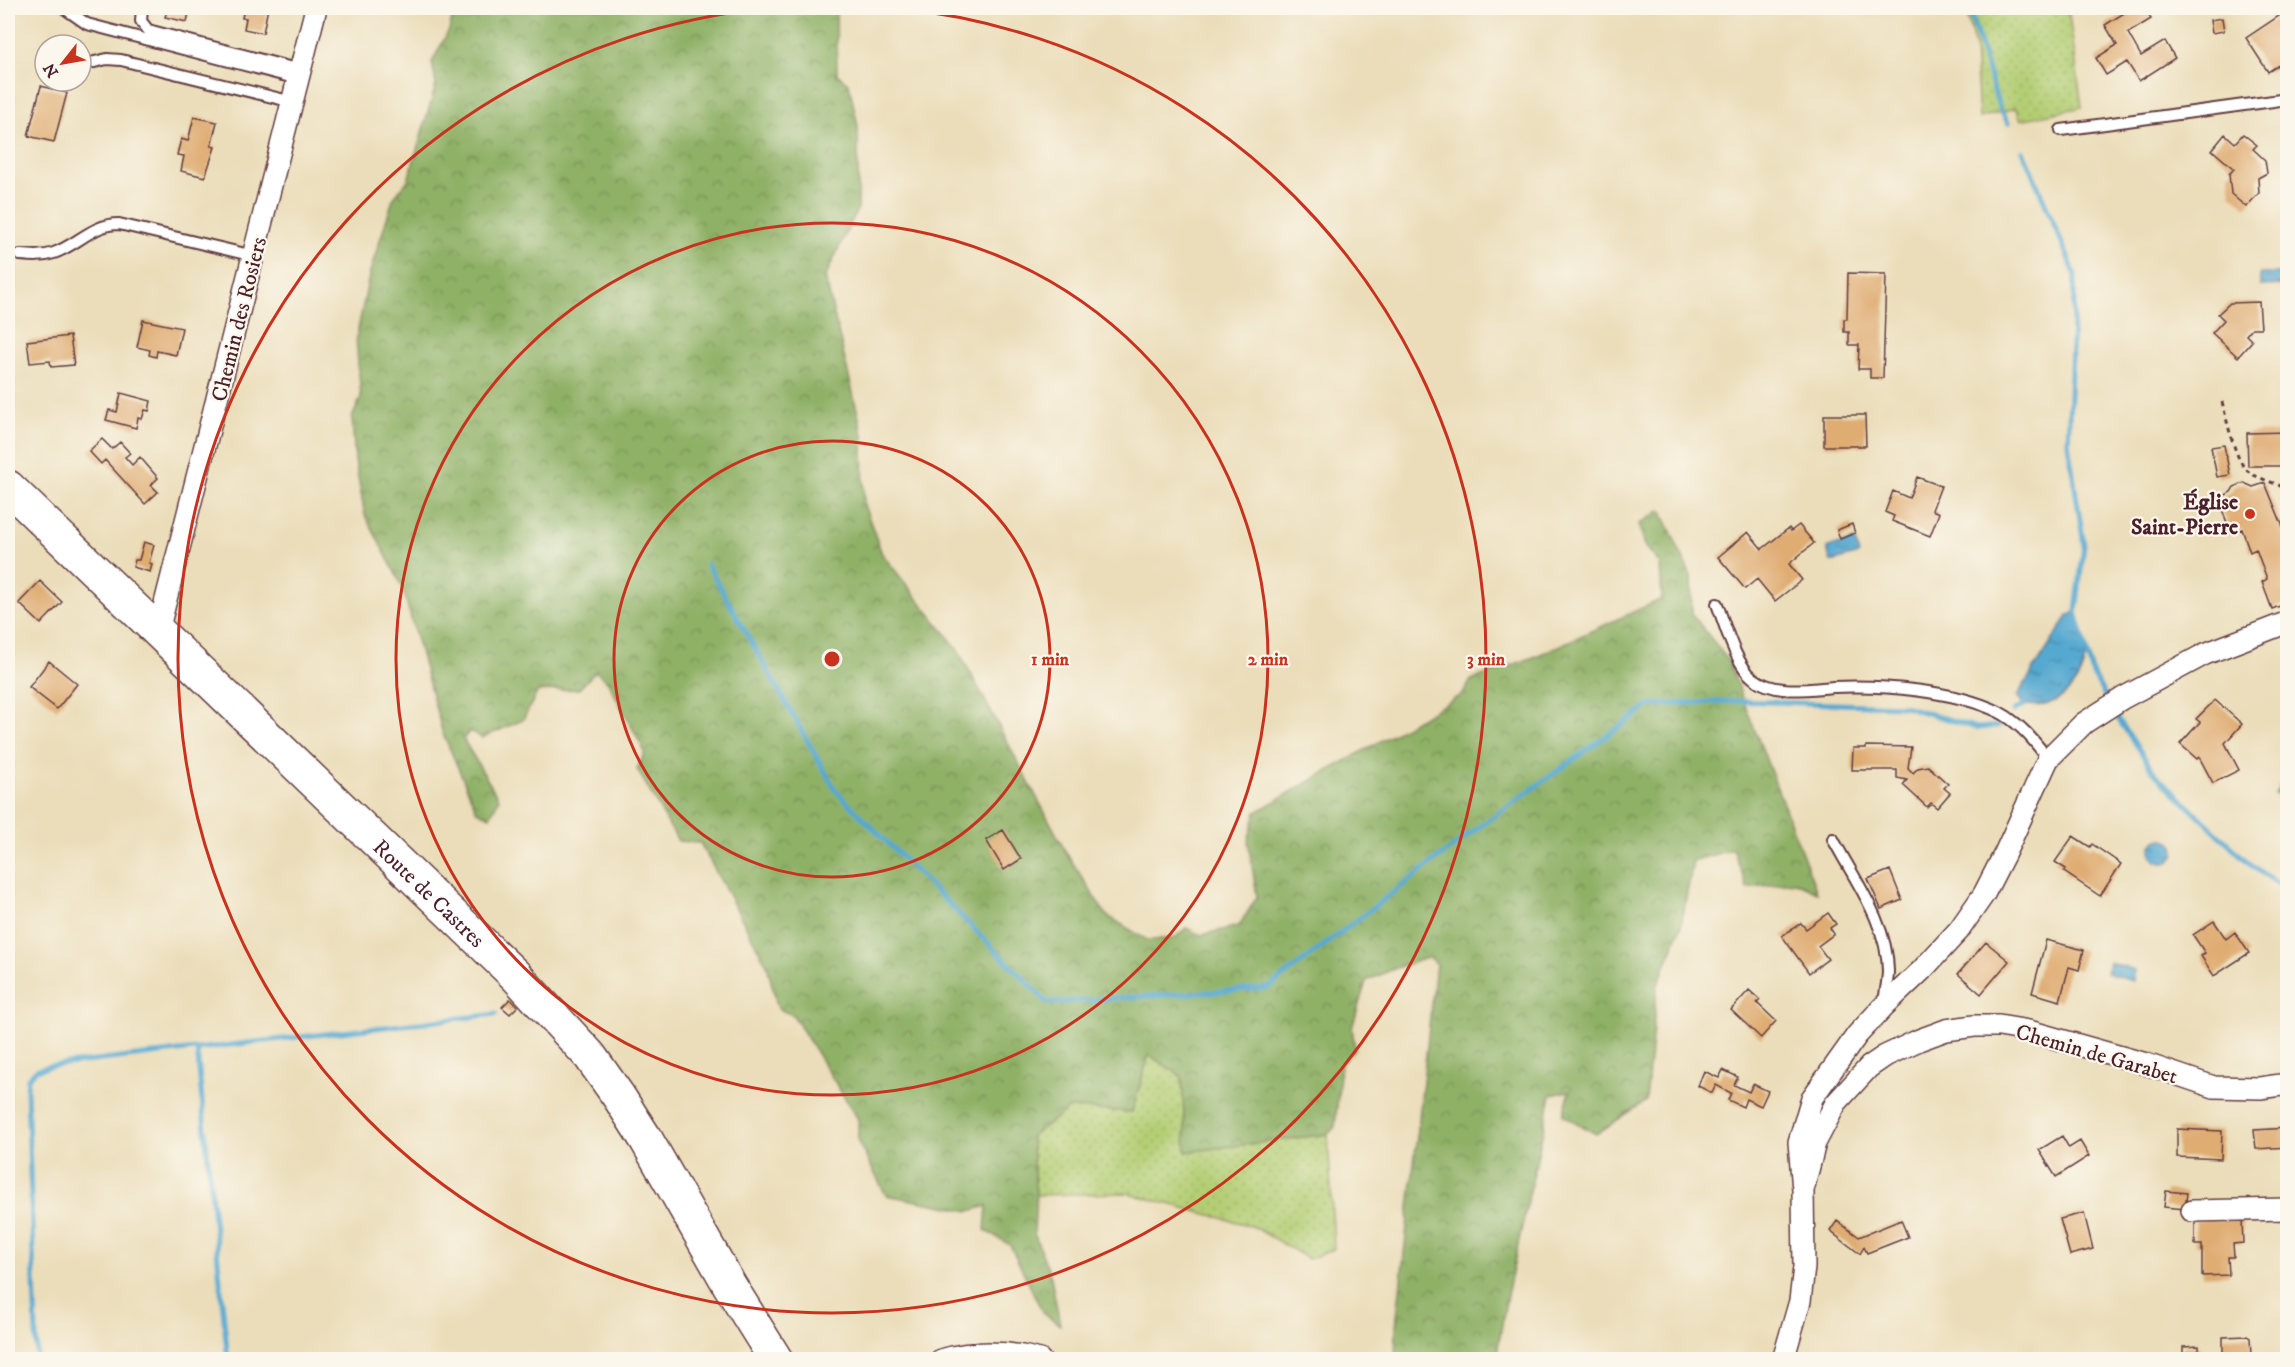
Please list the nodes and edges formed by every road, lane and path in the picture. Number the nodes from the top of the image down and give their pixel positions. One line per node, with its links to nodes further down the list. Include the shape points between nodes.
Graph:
1 (64, 8): 5 (lane, via 87,24)
2 (142, 8): 5 (lane, via 141,21 148,30)
3 (316, 8): 5 (street, Chemin des Rosiers)
4 (93, 62): 7 (lane, via 121,60)
5 (299, 75): 7 (street, Chemin des Rosiers)
6 (2288, 99): 8 (lane)
7 (293, 102): 10 (street, Chemin des Rosiers)
8 (2061, 130)
9 (20, 255): 10 (lane, via 54,253 99,228 119,224)
10 (254, 256): 16 (street, Chemin des Rosiers)
11 (2222, 402): 13 (path, via 2246,470)
12 (8, 487): 16 (main road, Route de Castres)
13 (2288, 490)
14 (1718, 604): 17 (lane, via 1738,657 1751,677 1762,683 1792,690 1908,688 1956,698 2000,712 2028,733)
15 (2288, 622): 17 (street, via 2205,654 2123,698 2085,723)
16 (158, 631): 24 (main road, Route de Castres, via 516,976 590,1056 647,1141)
17 (2048, 759): 19 (street, via 1984,894 1959,930)
18 (1833, 839): 19 (lane, via 1882,937 1888,969)
19 (1884, 1006): 21 (street, via 1857,1035 1812,1098 1799,1142)
20 (2288, 1084): 21 (street, Chemin de Garabet, via 2214,1087 2029,1030 1999,1026 1946,1030 1885,1056 1853,1083 1824,1123)
21 (1803, 1190): 27 (street, Chemin de Garabet, via 1804,1267 1800,1301)
22 (2288, 1209): 23 (street)
23 (2192, 1210)
24 (776, 1359)
25 (941, 1359): 26 (street, via 987,1352)
26 (1040, 1359)
27 (1783, 1359)

